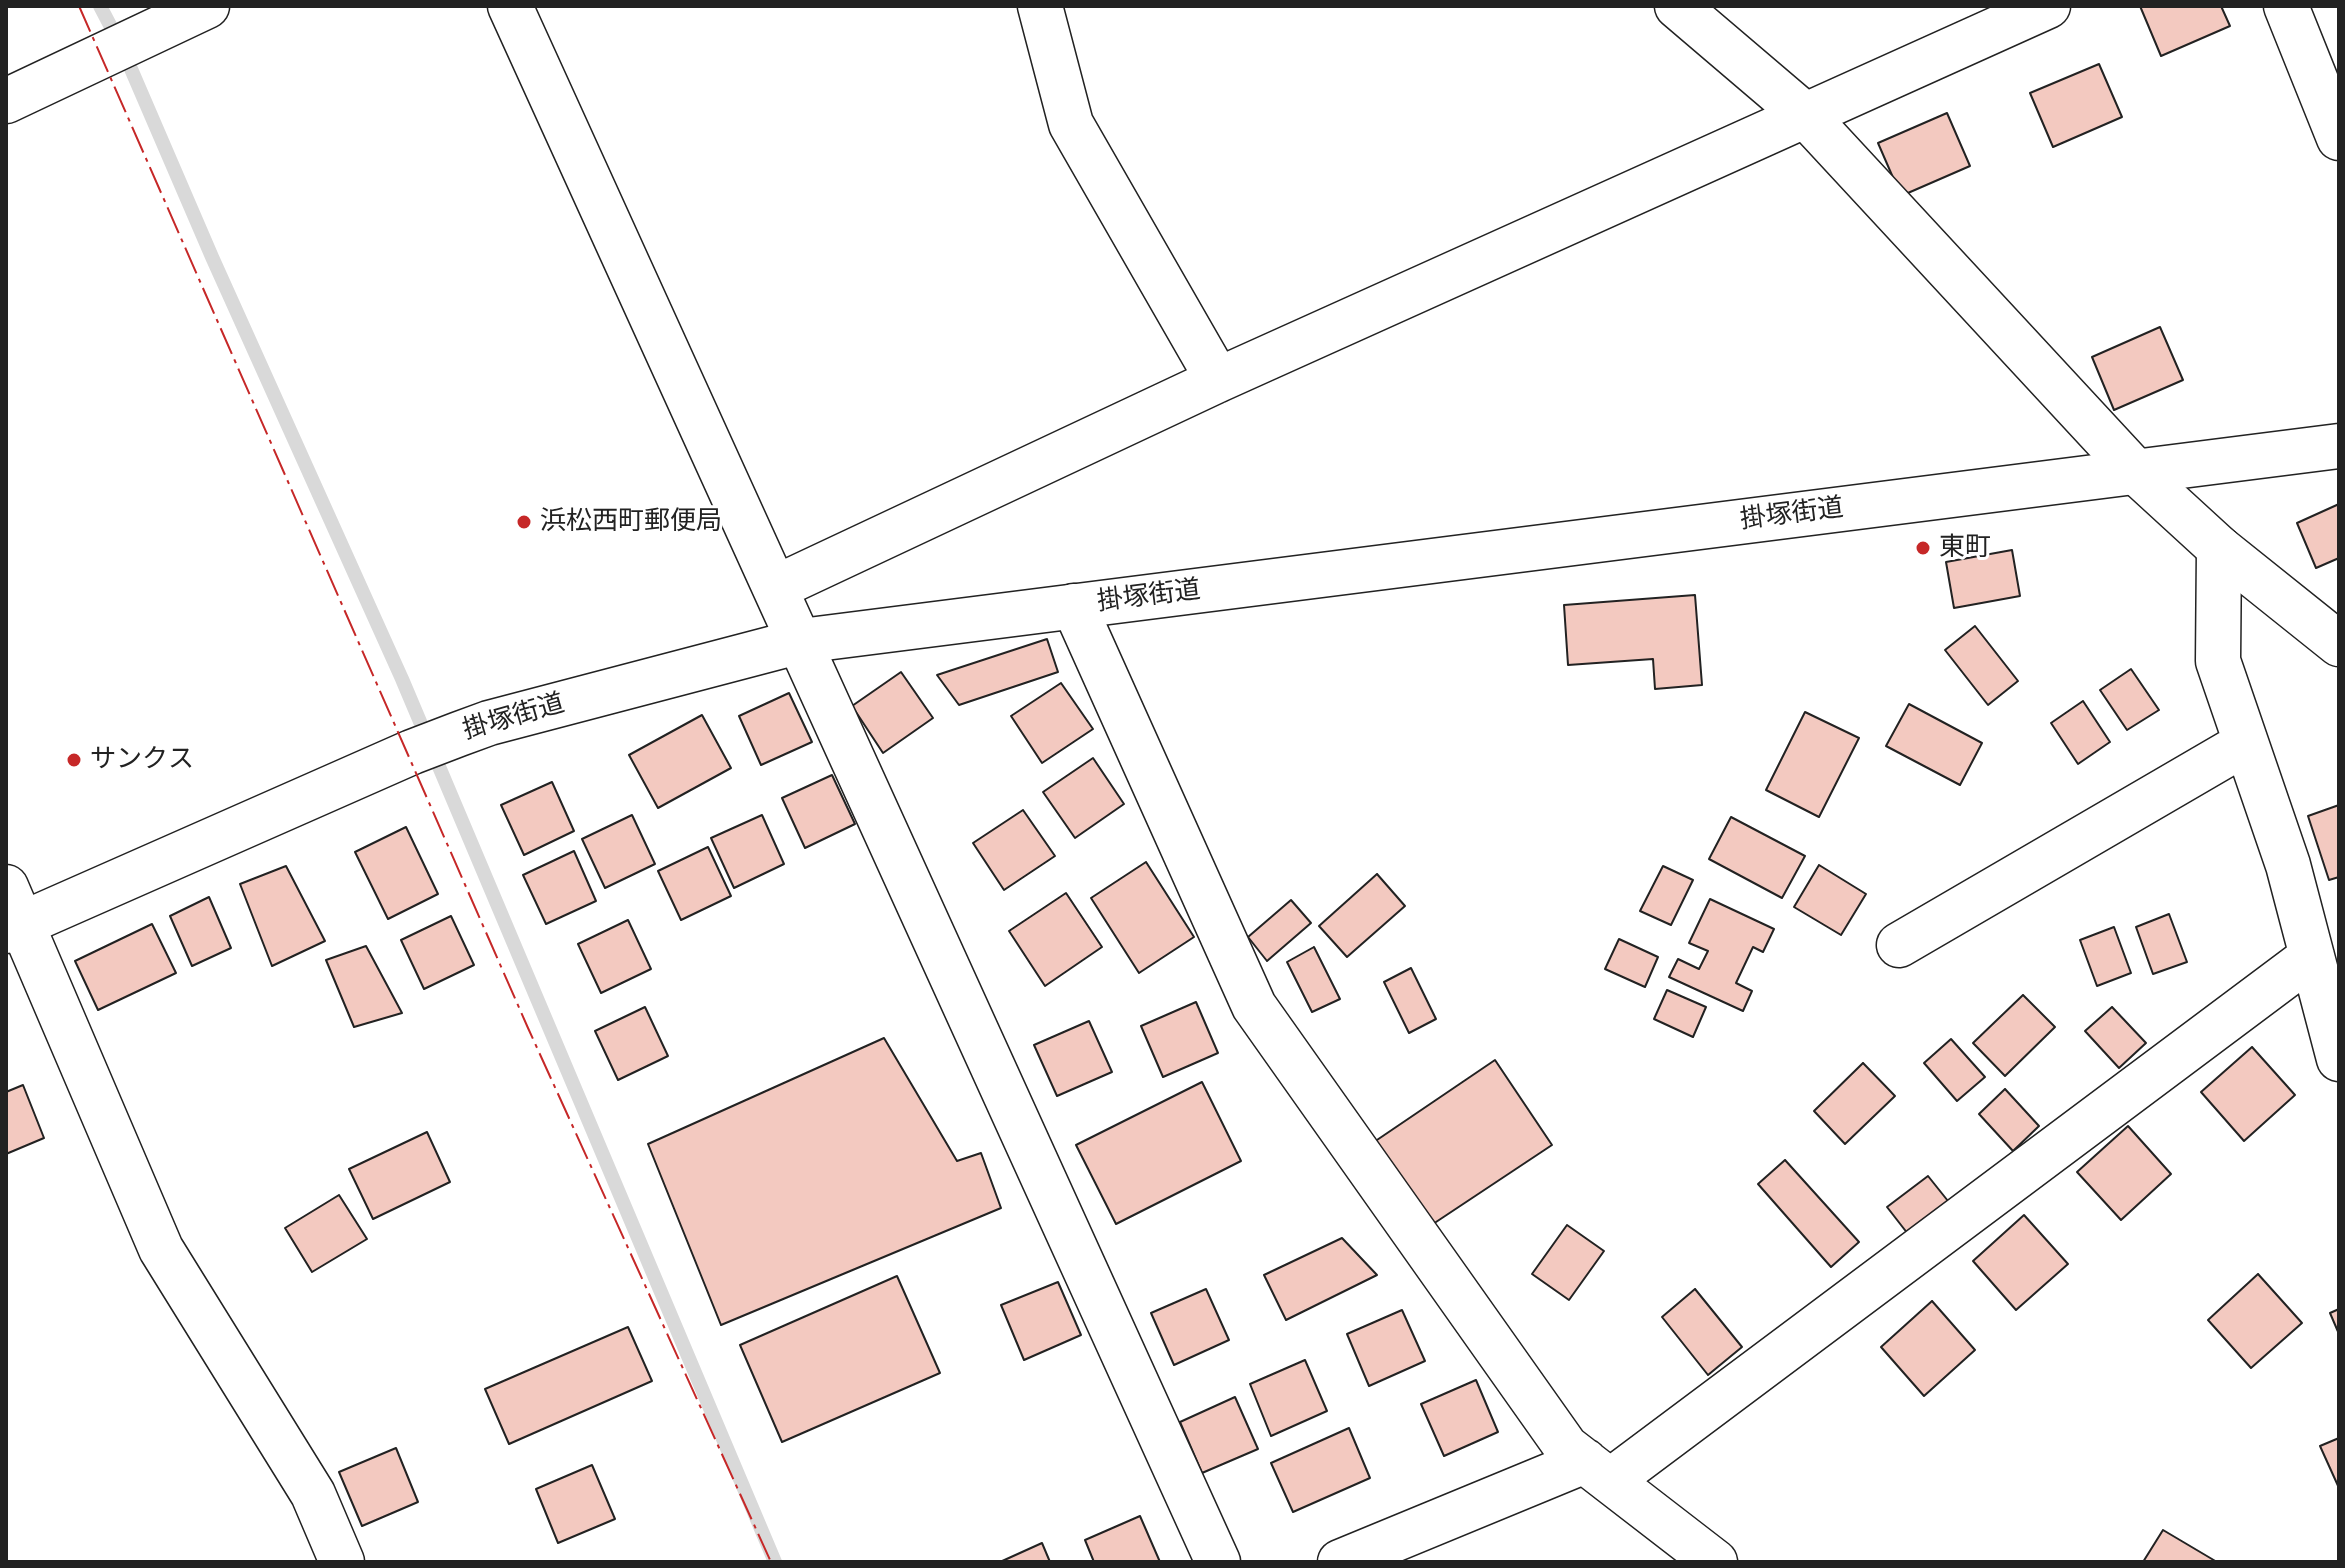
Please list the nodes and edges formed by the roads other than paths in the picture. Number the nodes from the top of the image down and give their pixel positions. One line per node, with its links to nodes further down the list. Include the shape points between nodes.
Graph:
1 (207, 6): 7 (main road)
2 (510, 6): 14 (main road)
3 (1040, 6): 10 (main road, via 1071,124)
4 (1677, 6): 8 (main road)
5 (2048, 6): 8 (main road)
6 (2286, 6): 9 (main road)
7 (6, 101)
8 (1806, 116): 10 (main road); 12 (main road)
9 (2339, 138)
10 (1218, 380): 14 (main road)
11 (2339, 446): 12 (main road, 掛塚街道)
12 (2135, 471): 13 (main road); 15 (main road, 掛塚街道)
13 (2219, 548): 17 (main road); 18 (main road, via 2218,661)
14 (775, 588): 16 (main road)
15 (1074, 606): 16 (main road, 掛塚街道); 23 (main road, via 1254,1006 1566,1447)
16 (801, 641): 19 (main road, 掛塚街道, via 489,723); 25 (main road)
17 (2339, 644)
18 (2246, 743): 20 (main road); 21 (main road, via 2288,865)
19 (11, 914): 24 (main road, via 161,1249 313,1494)
20 (1899, 945)
21 (2312, 956): 22 (main road); 23 (main road)
22 (2339, 1059)
23 (1598, 1471): 26 (main road); 27 (main road)
24 (342, 1562)
25 (1218, 1562)
26 (1340, 1562)
27 (1715, 1562)

